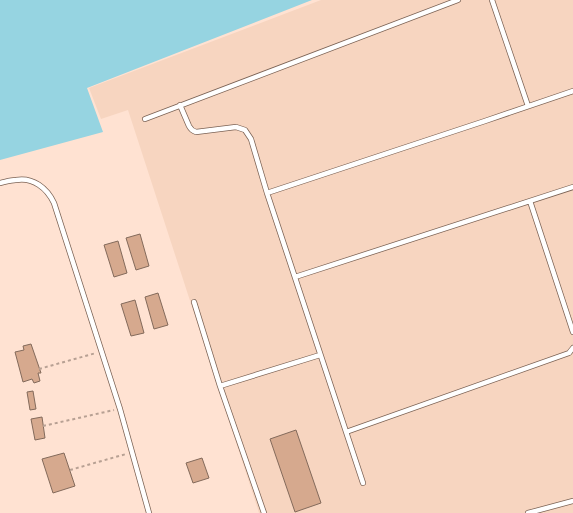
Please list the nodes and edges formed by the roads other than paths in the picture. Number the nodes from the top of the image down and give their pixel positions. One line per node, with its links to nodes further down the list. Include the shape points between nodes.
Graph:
1 (458, 0): 4 (lane)
2 (492, 0): 5 (lane)
3 (573, 91): 5 (lane)
4 (180, 106): 6 (lane); 9 (lane, via 190,129 196,132 236,127 245,130 251,139)
5 (528, 106): 9 (lane)
6 (145, 119)
7 (0, 183): 20 (lane, via 30,180 43,186 54,203 120,409)
8 (573, 187): 10 (lane)
9 (267, 192): 11 (lane)
10 (530, 201): 11 (lane); 13 (lane)
11 (295, 277): 15 (lane)
12 (194, 302): 16 (lane)
13 (573, 332)
14 (573, 348): 17 (lane, via 569,353)
15 (320, 354): 16 (lane); 17 (lane)
16 (220, 386): 21 (lane)
17 (346, 432): 18 (lane)
18 (363, 483)
19 (573, 501): 22 (lane)
20 (149, 513)
21 (264, 513)
22 (528, 513)

